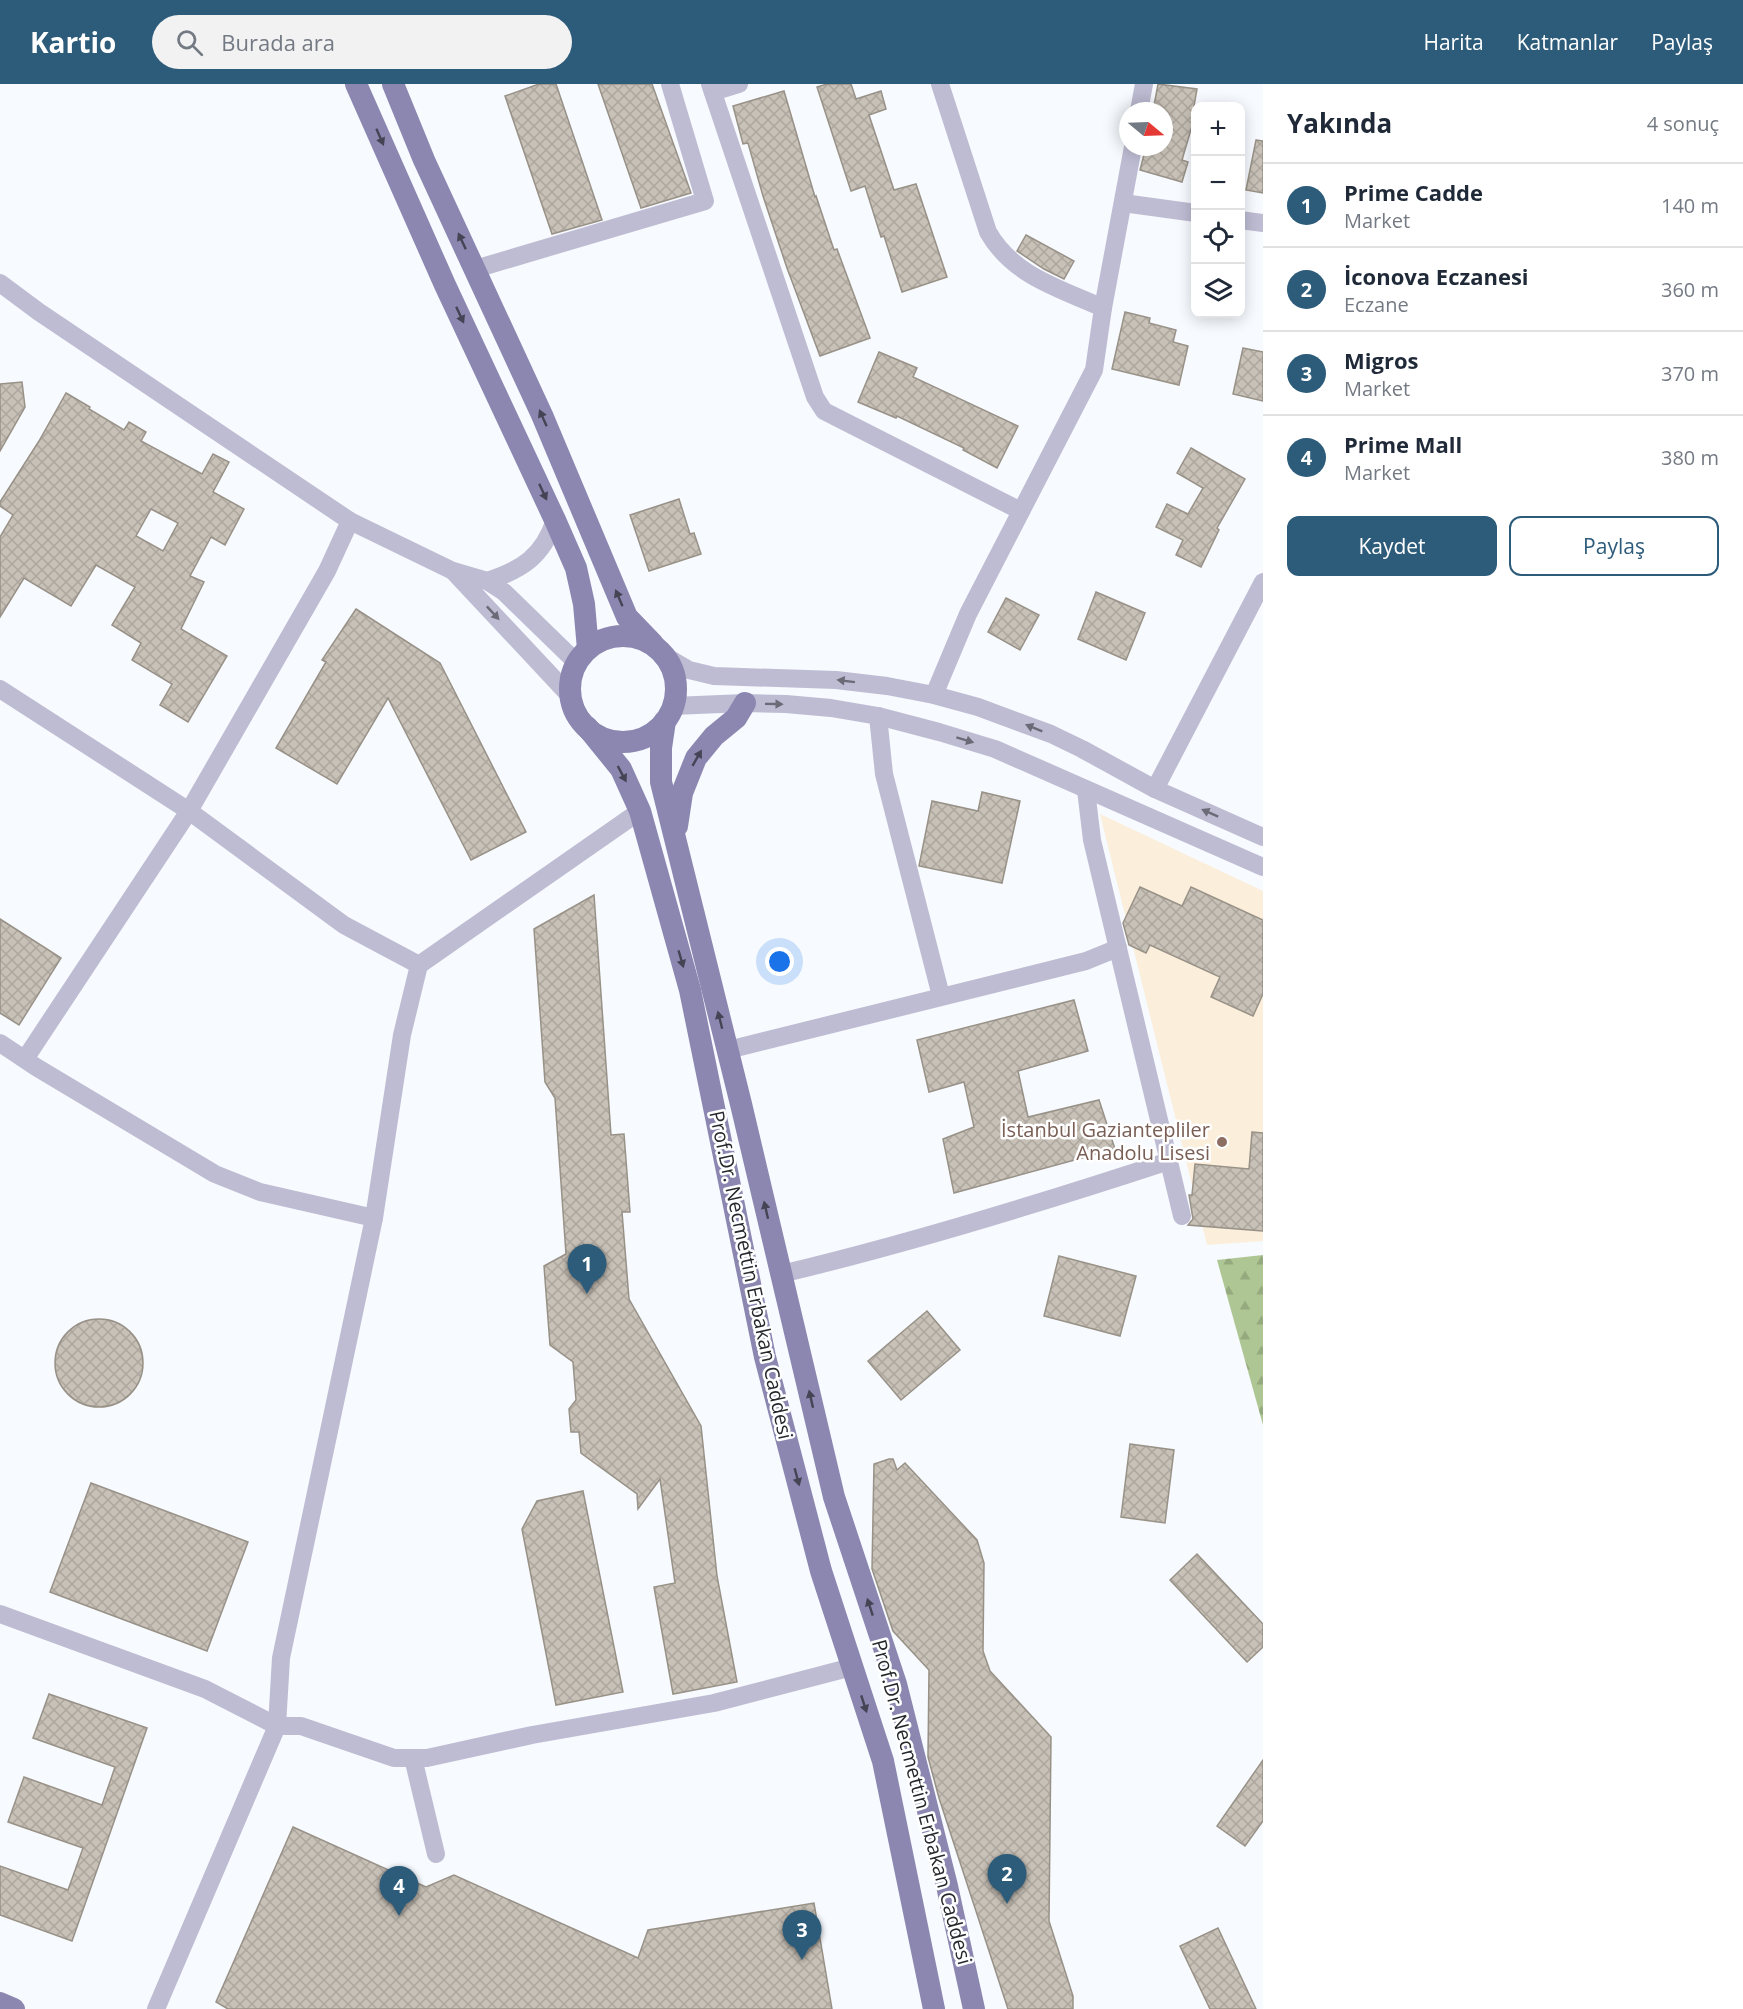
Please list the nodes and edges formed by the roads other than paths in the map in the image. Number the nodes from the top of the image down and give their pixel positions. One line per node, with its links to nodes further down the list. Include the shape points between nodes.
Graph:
1 (356, 84): 18 (main road, one-way to 18)
2 (393, 84): 14 (main road, one-way to 2)
3 (670, 84): 14 (street, via 705,201)
4 (739, 84): 7 (street)
5 (940, 84): 16 (street, via 988,232 999,250 1032,276)
6 (1144, 84): 8 (street)
7 (711, 88): 17 (street, via 815,397 824,411)
8 (1141, 102)
9 (1131, 156): 10 (street)
10 (1123, 203): 11 (street); 16 (street)
11 (1191, 212)
12 (1245, 221): 13 (street)
13 (1263, 223)
14 (475, 269): 23 (main road, one-way to 14, via 627,617)
15 (0, 283): 19 (street)
16 (1103, 308): 17 (street, via 1094,370)
17 (1021, 511): 26 (street, via 968,615)
18 (555, 520): 21 (street, via 546,541 531,559 513,571); 24 (main road, via 576,568 584,604)
19 (350, 521): 20 (street); 34 (street, via 327,571)
20 (453, 571): 21 (street); 27 (street, one-way to 27)
21 (487, 580): 24 (street)
22 (1263, 582): 33 (street)
23 (659, 650): 24 (main road, via 637,637 620,636 603,640); 26 (street, one-way to 23, via 836,680 714,676 689,670); 29 (main road, via 674,672 676,689)
24 (582, 656): 27 (main road, via 571,679)
25 (0, 689): 34 (street)
26 (934, 695): 33 (street, one-way to 26, via 1051,734)
27 (571, 697): 31 (main road, via 576,714)
28 (745, 703): 29 (street); 30 (street, one-way to 30, via 831,708); 36 (main road, one-way to 28, via 682,793 696,758 736,718)
29 (669, 714): 31 (main road, via 652,733 636,740 618,742); 36 (main road, Prof.Dr. Necmettin Erbakan Caddesi, via 661,748 661,782)
30 (878, 716): 32 (street, one-way to 32, via 995,749); 41 (street, via 884,774)
31 (587, 727): 35 (main road, Prof.Dr. Necmettin Erbakan Caddesi, one-way to 35, via 621,769)
32 (1086, 789): 38 (street); 39 (street, via 1092,840)
33 (1155, 789): 37 (street, one-way to 33)
34 (189, 811): 40 (street, via 344,925); 44 (street)
35 (640, 811): 40 (street); 50 (main road, Prof.Dr. Necmettin Erbakan Caddesi, one-way to 50, via 690,990 765,1357)
36 (674, 833): 43 (main road, Prof.Dr. Necmettin Erbakan Caddesi, one-way to 36)
37 (1263, 837)
38 (1263, 867)
39 (1118, 948): 41 (street, via 1086,961); 45 (street)
40 (419, 965): 47 (street, via 402,1035)
41 (941, 996): 43 (street)
42 (0, 1043): 44 (street)
43 (728, 1050): 48 (main road, Prof.Dr. Necmettin Erbakan Caddesi, one-way to 43)
44 (25, 1059): 47 (street, via 215,1174 260,1192)
45 (1169, 1161): 46 (street); 48 (street, via 1034,1205)
46 (1182, 1216)
47 (374, 1218): 51 (street, via 281,1658)
48 (781, 1274): 58 (main road, Prof.Dr. Necmettin Erbakan Caddesi, one-way to 48, via 896,1684 834,1497)
49 (0, 1614): 51 (street, via 205,1689)
50 (852, 1667): 52 (street, via 714,1703); 57 (main road, Prof.Dr. Necmettin Erbakan Caddesi, one-way to 57, via 883,1761)
51 (277, 1726): 52 (street, via 301,1726 394,1758); 56 (street)
52 (413, 1758): 53 (street)
53 (435, 1854)
54 (0, 2003): 55 (main road)
55 (14, 2009)
56 (156, 2009)
57 (934, 2009)
58 (974, 2009)

